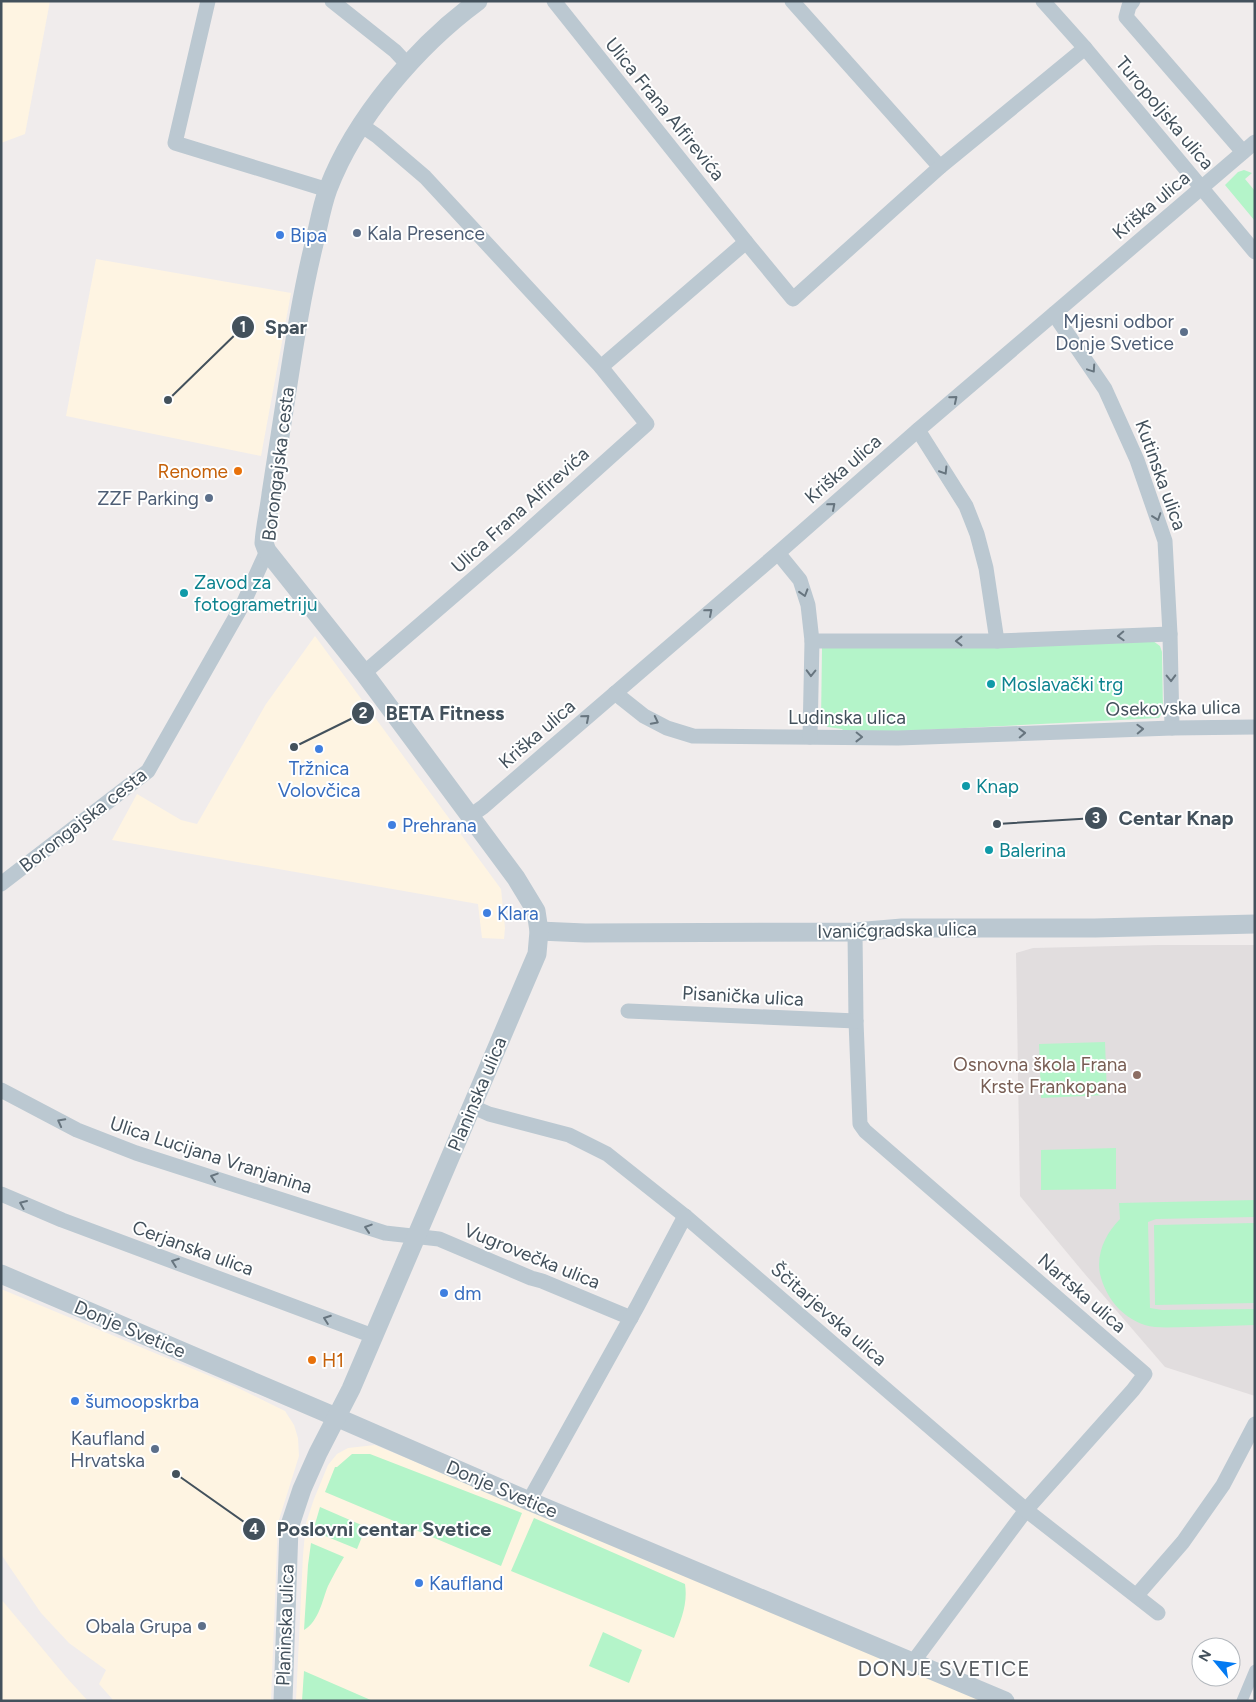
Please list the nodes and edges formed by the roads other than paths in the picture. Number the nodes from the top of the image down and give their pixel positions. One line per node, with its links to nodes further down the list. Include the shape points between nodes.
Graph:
1 (208, 1): 14 (street, via 175,143)
2 (332, 1): 9 (street)
3 (478, 1): 9 (street, Borongajska cesta, via 455,18)
4 (554, 1): 15 (street, Ulica Frana Alfirevića)
5 (792, 1): 12 (street)
6 (1043, 1): 8 (street, Turopoljska ulica)
7 (1131, 4): 11 (street, Kriška ulica, via 1126,17)
8 (1085, 48): 12 (street, Ulica Frana Alfirevića); 13 (street, Turopoljska ulica)
9 (408, 65): 10 (street, Borongajska cesta)
10 (361, 125): 14 (street, Borongajska cesta); 18 (street, Ulica Frana Alfirevića, via 424,177)
11 (1249, 147): 13 (street, Kriška ulica)
12 (940, 167): 15 (street, Ulica Frana Alfirevića, via 793,299)
13 (1202, 187): 16 (street, Turopoljska ulica); 17 (street, Kriška ulica)
14 (328, 190): 20 (street, Borongajska cesta, via 309,263 292,362 264,536)
15 (746, 242): 18 (street)
16 (1255, 252)
17 (1054, 314): 19 (street, Kriška ulica, one-way to 17); 22 (street, Kutinska ulica, one-way to 22, via 1105,389 1137,460 1165,542)
18 (601, 367): 25 (street, Ulica Frana Alfirevića, via 647,424)
19 (918, 430): 21 (street, Kriška ulica, one-way to 19); 24 (street, one-way to 24, via 966,506 977,534 986,568)
20 (267, 551): 25 (street, Planinska ulica); 32 (street, Borongajska cesta, via 243,604 148,771)
21 (778, 553): 23 (street, one-way to 23, via 800,580 808,605); 26 (street, Kriška ulica, one-way to 21)
22 (1170, 634): 24 (street, one-way to 24); 28 (street, Kutinska ulica, one-way to 28)
23 (812, 640): 24 (street, one-way to 23); 30 (street, one-way to 30)
24 (997, 641)
25 (364, 673): 31 (street, Planinska ulica)
26 (615, 693): 30 (street, Ludinska ulica, one-way to 30, via 644,716 693,736); 31 (street, Kriška ulica, one-way to 26)
27 (1255, 727): 28 (street, Osekovska ulica)
28 (1172, 728): 29 (street, Osekovska ulica, one-way to 28)
29 (1091, 730): 30 (street, Ludinska ulica, one-way to 29, via 898,738)
30 (810, 736)
31 (470, 816): 34 (street, Planinska ulica, via 536,911)
32 (1, 884)
33 (1255, 924): 35 (street, Ivanićgradska ulica, via 902,928)
34 (539, 931): 35 (street, Ivanićgradska ulica); 39 (street, Planinska ulica, via 537,954)
35 (855, 932): 37 (street, Nartska ulica)
36 (628, 1011): 37 (street, Pisanička ulica)
37 (856, 1021): 49 (street, Nartska ulica, via 860,1124 865,1131 1145,1374)
38 (1, 1090): 42 (street, Ulica Lucijana Vranjanina, one-way to 38, via 385,1233 136,1153 77,1130)
39 (471, 1106): 41 (street, Ščitarjevska ulica, via 569,1136 607,1154); 42 (street, Planinska ulica)
40 (1, 1194): 45 (street, Cerjanska ulica, one-way to 40, via 62,1220)
41 (685, 1216): 44 (street); 49 (street, Ščitarjevska ulica)
42 (416, 1238): 44 (street, Vugrovečka ulica, via 439,1239); 45 (street, Planinska ulica)
43 (1, 1274): 46 (street, Donje Svetice)
44 (631, 1318): 48 (street)
45 (373, 1336): 46 (street, Planinska ulica)
46 (336, 1417): 48 (street, Donje Svetice); 54 (street, Planinska ulica, via 302,1488 288,1528)
47 (1255, 1424): 50 (street, via 1217,1493 1183,1542)
48 (529, 1501): 52 (street, Donje Svetice)
49 (1026, 1510): 50 (street, Ščitarjevska ulica); 52 (street, Nartska ulica)
50 (1137, 1595): 51 (street, Ščitarjevska ulica)
51 (1158, 1613)
52 (913, 1662): 55 (street, Donje Svetice)
53 (1255, 1670): 56 (street)
54 (283, 1701)
55 (1005, 1701)
56 (1242, 1701)

